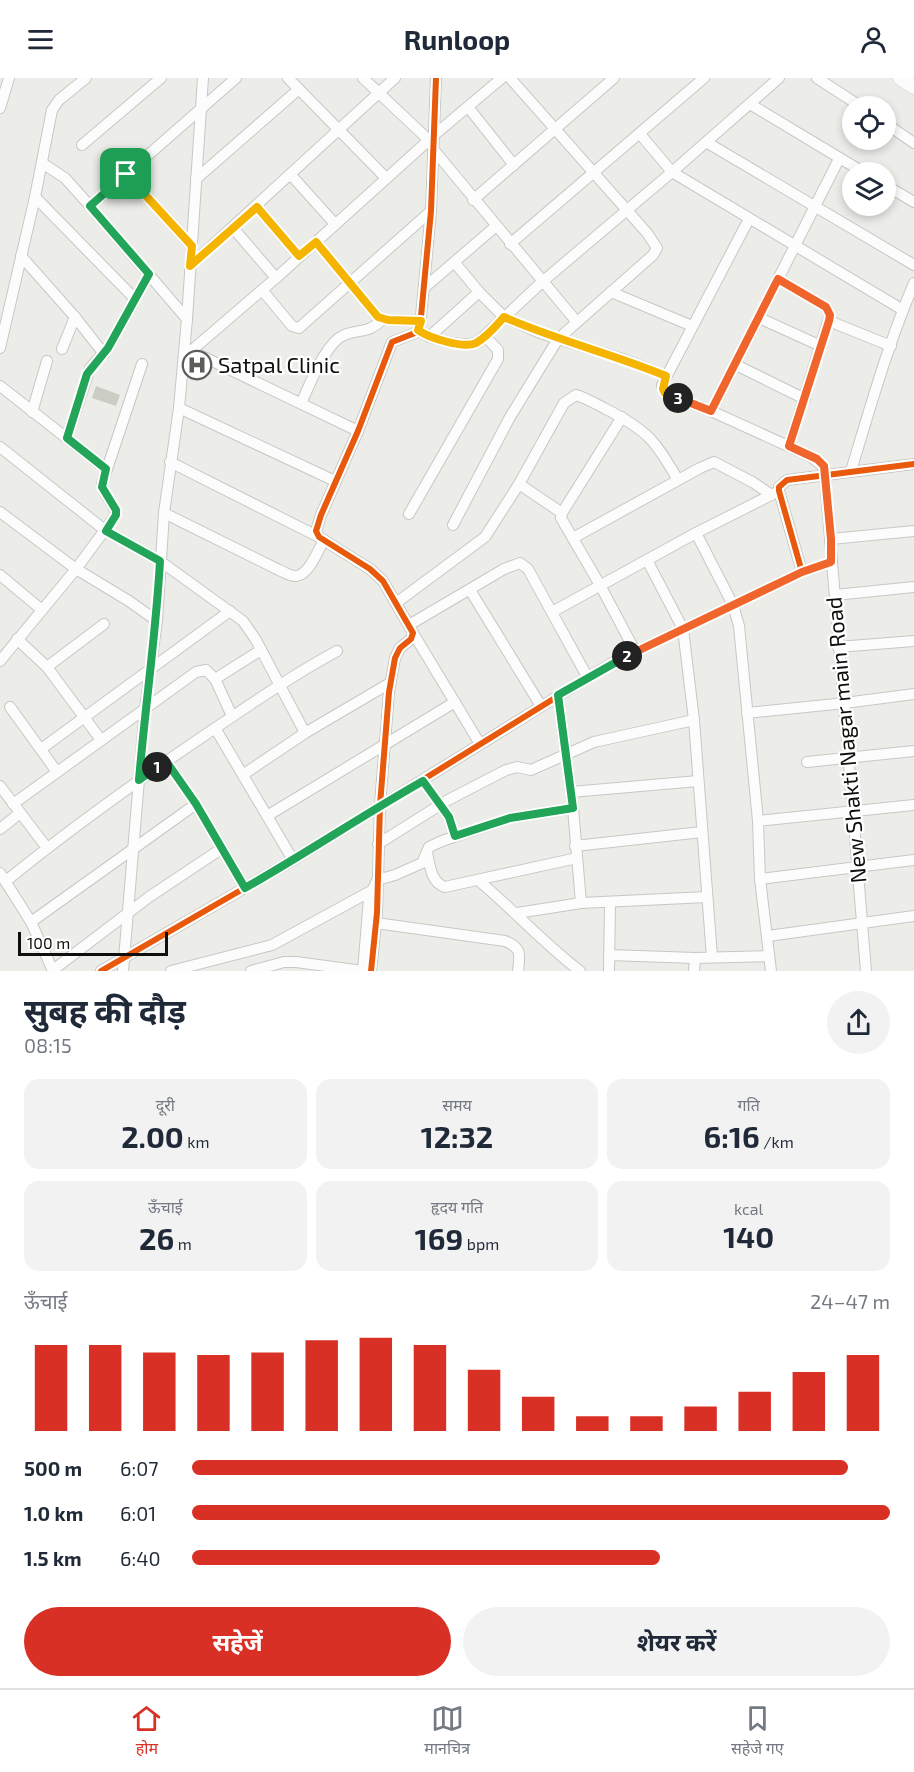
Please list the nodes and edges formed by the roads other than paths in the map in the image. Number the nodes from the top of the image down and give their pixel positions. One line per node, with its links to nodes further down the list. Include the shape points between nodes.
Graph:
1 (9, 78): 23 (street)
2 (84, 78): 35 (street, via 52,110)
3 (161, 78): 32 (street)
4 (203, 78): 24 (street)
5 (236, 78): 24 (street)
6 (288, 78): 18 (street)
7 (363, 78): 19 (street)
8 (395, 78): 19 (street)
9 (436, 78): 29 (street)
10 (502, 78): 22 (street)
11 (510, 78): 26 (street)
12 (614, 78): 26 (street)
13 (704, 78): 28 (street)
14 (779, 78): 21 (street)
15 (816, 78): 20 (street)
16 (900, 78): 17 (street)
17 (914, 87)
18 (299, 89): 25 (street); 42 (street)
19 (378, 94): 25 (street); 29 (street)
20 (844, 96)
21 (750, 104): 30 (street); 33 (street)
22 (468, 107): 29 (street); 36 (street)
23 (0, 108)
24 (201, 108): 39 (street); 42 (street)
25 (338, 130): 40 (street); 41 (street)
26 (554, 130): 36 (street); 37 (street)
27 (896, 130): 31 (street)
28 (640, 134): 37 (street); 38 (street)
29 (432, 142): 41 (street); 45 (street); 51 (street)
30 (706, 142): 38 (street); 48 (street)
31 (914, 142)
32 (82, 145)
33 (839, 159): 34 (street); 48 (street)
34 (845, 162)
35 (42, 163): 44 (street); 47 (street, via 65,178)
36 (514, 165): 45 (street)
37 (594, 172): 50 (street); 57 (street)
38 (672, 172): 50 (street); 52 (street)
39 (126, 174): 47 (street); 58 (street)
40 (291, 175): 49 (street); 53 (street)
41 (386, 178): 53 (street)
42 (196, 179): 58 (street)
43 (896, 191): 46 (street)
44 (35, 197): 60 (street); 75 (street)
45 (473, 200): 54 (street)
46 (914, 202)
47 (90, 206): 65 (street)
48 (816, 206): 59 (street); 63 (street)
49 (257, 207): 55 (street); 61 (street)
50 (627, 210): 68 (street); 74 (street, via 657,248)
51 (431, 211): 69 (street); 71 (street)
52 (749, 219): 59 (street); 85 (street)
53 (335, 224): 56 (street)
54 (495, 226): 57 (street); 62 (street)
55 (233, 228): 64 (street); 66 (street)
56 (316, 242): 61 (street); 69 (street)
57 (510, 244): 68 (street)
58 (192, 246): 64 (street)
59 (794, 246): 67 (street); 76 (street)
60 (21, 256): 77 (street); 91 (street)
61 (299, 256): 66 (street)
62 (455, 262): 71 (street); 73 (street)
63 (914, 265)
64 (190, 266): 80 (street)
65 (149, 274): 75 (street); 80 (street)
66 (276, 278): 72 (street)
67 (778, 279): 79 (street); 83 (street, via 826,307)
68 (542, 282): 78 (street); 82 (street)
69 (350, 283): 72 (street, via 297,328); 81 (street)
70 (914, 283): 76 (street)
71 (424, 288): 84 (street)
72 (262, 290): 93 (street)
73 (479, 292): 78 (street); 87 (street)
74 (611, 292): 82 (street); 85 (street)
75 (135, 299): 94 (street)
76 (903, 310): 90 (street)
77 (75, 317): 92 (street); 94 (street)
78 (504, 317): 86 (street); 88 (street)
79 (759, 318): 89 (street); 97 (street)
80 (187, 319): 93 (street)
81 (383, 319): 84 (street); 101 (street, via 370,330 344,335 333,343)
82 (576, 321): 88 (street)
83 (829, 321): 89 (street); 90 (street)
84 (419, 326): 87 (street); 106 (street, via 392,342)
85 (692, 326): 98 (street)
86 (485, 336): 87 (street, via 470,345); 122 (street, via 500,355)
87 (429, 337)
88 (558, 339): 98 (street); 123 (street, via 510,417)
89 (821, 346): 100 (street)
90 (891, 346): 113 (street)
91 (0, 348)
92 (62, 349)
93 (187, 350): 101 (street); 102 (street)
94 (104, 354): 107 (street, via 87,374)
95 (47, 362): 104 (street)
96 (142, 364): 112 (street)
97 (736, 365): 100 (street); 103 (street)
98 (666, 376): 103 (street, via 662,385 665,393)
99 (0, 386): 104 (street)
100 (805, 399): 108 (street)
101 (301, 403): 106 (street)
102 (179, 408): 110 (street); 116 (street)
103 (711, 411): 108 (street)
104 (32, 412): 107 (street)
105 (622, 417): 115 (street, via 656,442); 117 (street, via 581,396 570,398); 121 (street)
106 (358, 431): 116 (street)
107 (67, 438): 112 (street)
108 (789, 446): 114 (street, via 821,462)
109 (0, 447): 124 (street)
110 (170, 462): 120 (street); 128 (street)
111 (914, 464): 113 (street)
112 (106, 469): 124 (street, via 102,487 116,515)
113 (851, 471): 114 (street)
114 (825, 474): 118 (street, via 787,480); 129 (street, New Shakti Nagar main Road)
115 (678, 480): 118 (street, via 714,462); 127 (street)
116 (335, 481): 128 (street, via 316,527)
117 (519, 484): 121 (street); 141 (street, via 485,537)
118 (775, 493): 126 (street); 134 (street)
119 (0, 512): 133 (street)
120 (164, 513): 128 (street, via 296,576 308,568); 131 (street)
121 (562, 513): 127 (street)
122 (409, 514)
123 (453, 525)
124 (106, 531): 131 (street); 133 (street)
125 (914, 531): 129 (street)
126 (696, 533): 130 (street); 140 (street)
127 (573, 538): 136 (street)
128 (321, 539): 141 (street, via 370,569 383,581)
129 (831, 539): 132 (street, New Shakti Nagar main Road)
130 (647, 560): 136 (street); 147 (street)
131 (160, 561): 143 (street); 145 (street)
132 (831, 562): 134 (street); 139 (street, New Shakti Nagar main Road)
133 (76, 569): 142 (street); 145 (street)
134 (802, 572): 140 (street)
135 (0, 575): 142 (street)
136 (600, 585): 144 (street); 155 (street)
137 (914, 586): 139 (street)
138 (470, 590): 144 (street, via 520,563 528,569); 148 (street); 167 (street)
139 (835, 595): 152 (street, New Shakti Nagar main Road)
140 (733, 605): 147 (street); 170 (street, via 742,646)
141 (399, 607): 148 (street)
142 (42, 610): 149 (street)
143 (230, 611): 153 (street, via 249,628); 158 (street)
144 (552, 612): 159 (street)
145 (157, 621): 158 (street)
146 (104, 624): 157 (street)
147 (683, 628): 155 (street); 173 (street)
148 (411, 629): 161 (street, via 411,639 395,658); 165 (street)
149 (18, 639): 151 (street); 157 (street)
150 (914, 641): 152 (street)
151 (4, 647): 156 (street)
152 (838, 647): 166 (street, New Shakti Nagar main Road)
153 (261, 650): 160 (street); 162 (street)
154 (337, 651): 162 (street)
155 (635, 651): 159 (street)
156 (0, 661)
157 (47, 667): 172 (street)
158 (150, 669): 169 (street); 172 (street)
159 (588, 678): 164 (street)
160 (215, 679): 169 (street, via 206,670 196,672); 171 (street)
161 (390, 683): 175 (street); 177 (street)
162 (279, 686): 171 (street); 175 (street)
163 (914, 694): 166 (street)
164 (558, 695): 167 (street); 181 (street)
165 (455, 702): 177 (street); 178 (street)
166 (845, 703): 170 (street); 182 (street, New Shakti Nagar main Road)
167 (541, 706): 178 (street)
168 (10, 707): 179 (street)
169 (145, 708): 176 (street); 187 (street)
170 (747, 713): 200 (street)
171 (232, 716): 174 (street)
172 (84, 717): 176 (street); 179 (street)
173 (694, 720): 181 (street, via 594,742); 189 (street)
174 (215, 728): 183 (street); 186 (street)
175 (304, 734): 186 (street)
176 (101, 740): 185 (street)
177 (385, 743): 193 (street); 199 (street)
178 (480, 744): 188 (street)
179 (41, 748): 185 (street)
180 (914, 751): 182 (street)
181 (565, 754): 191 (street); 194 (street, via 531,770 506,770)
182 (849, 757): 184 (street); 198 (street, New Shakti Nagar main Road)
183 (166, 761): 187 (street); 192 (street)
184 (807, 762)
185 (57, 772): 196 (street)
186 (244, 774): 199 (street)
187 (139, 780): 206 (street); 207 (street)
188 (423, 781): 193 (street); 194 (street)
189 (698, 781): 191 (street); 202 (street)
190 (0, 786): 196 (street)
191 (571, 792): 197 (street)
192 (196, 804): 207 (street); 208 (street)
193 (380, 805): 204 (street); 212 (street)
194 (440, 805): 203 (street); 204 (street)
195 (914, 805): 198 (street)
196 (16, 808): 201 (street); 206 (street)
197 (573, 808): 203 (street, via 510,818); 205 (street)
198 (852, 811): 200 (street); 213 (street, New Shakti Nagar main Road)
199 (267, 816): 212 (street)
200 (758, 821): 215 (street)
201 (0, 829)
202 (702, 832): 205 (street); 220 (street)
203 (455, 836): 209 (street, via 434,843)
204 (378, 844): 216 (street)
205 (575, 846): 210 (street)
206 (47, 848): 214 (street)
207 (134, 849): 223 (street); 226 (street)
208 (221, 849): 218 (street); 223 (street)
209 (426, 852): 216 (street, via 422,863); 217 (street, via 434,879 441,886)
210 (577, 858): 217 (street); 222 (street)
211 (914, 860): 213 (street)
212 (293, 861): 218 (street)
213 (856, 868): 215 (street); 228 (street, New Shakti Nagar main Road)
214 (3, 877): 226 (street)
215 (760, 879): 229 (street)
216 (376, 880): 219 (street); 227 (street)
217 (479, 881): 224 (street)
218 (245, 888): 231 (street)
219 (371, 891): 238 (street, via 272,945); 240 (street)
220 (707, 897): 221 (street); 233 (street)
221 (610, 902): 222 (street); 230 (street)
222 (580, 903): 224 (street)
223 (128, 913): 231 (street); 235 (street)
224 (517, 913): 243 (street)
225 (914, 916): 228 (street)
226 (31, 922): 235 (street)
227 (376, 923): 241 (street); 242 (street, via 505,941 519,950)
228 (861, 923): 229 (street); 247 (street, New Shakti Nagar main Road)
229 (768, 936): 232 (street)
230 (609, 955): 234 (street); 244 (street)
231 (125, 956): 236 (street); 237 (street)
232 (769, 956): 233 (street); 246 (street)
233 (712, 957): 234 (street)
234 (695, 958): 245 (street)
235 (53, 971)
236 (101, 971)
237 (123, 971)
238 (171, 971)
239 (251, 971): 240 (street, via 296,962)
240 (363, 971)
241 (370, 971)
242 (518, 971)
243 (580, 971)
244 (609, 971)
245 (694, 971)
246 (771, 971)
247 (866, 971)

